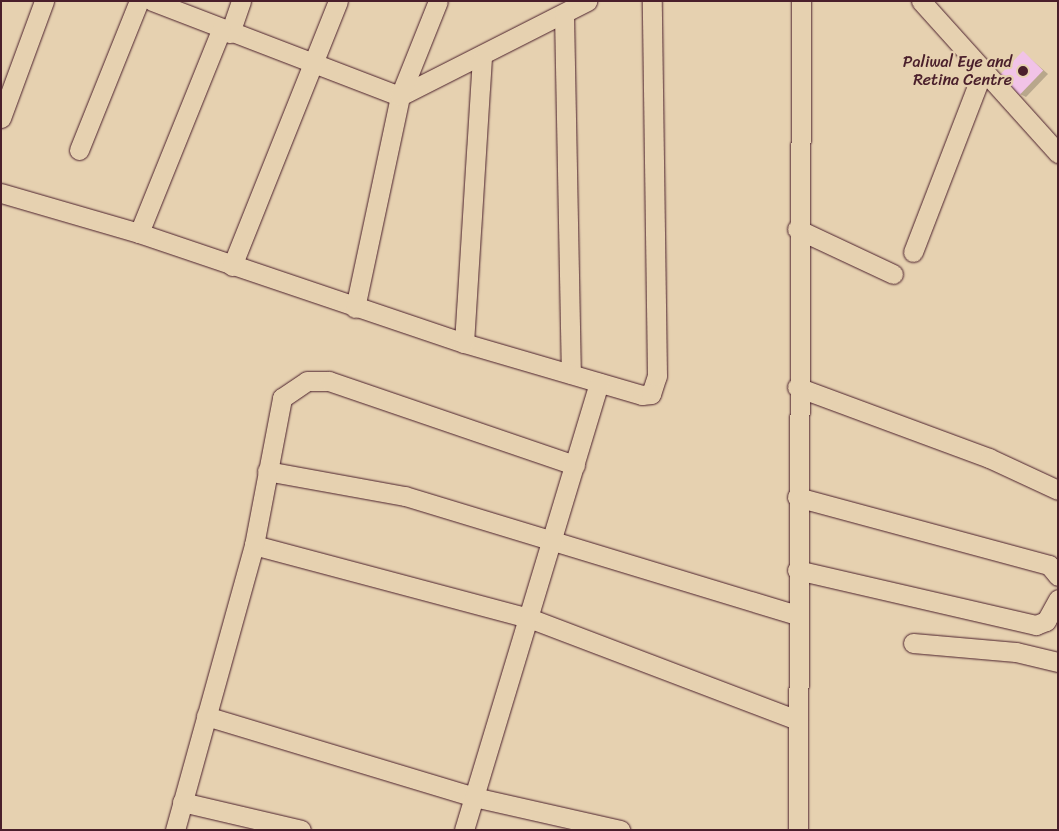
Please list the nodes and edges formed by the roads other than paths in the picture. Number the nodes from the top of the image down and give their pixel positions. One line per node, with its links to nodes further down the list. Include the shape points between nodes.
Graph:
1 (44, 1): 17 (street)
2 (139, 1): 18 (street)
3 (152, 1): 12 (street)
4 (242, 1): 12 (street)
5 (338, 1): 14 (street)
6 (438, 1): 16 (street)
7 (587, 1): 11 (street)
8 (652, 1): 29 (street, via 656,388 642,395)
9 (801, 1): 21 (street)
10 (921, 1): 15 (street)
11 (564, 14): 13 (street); 28 (street)
12 (226, 32): 14 (street); 22 (street)
13 (482, 56): 16 (street); 27 (street)
14 (313, 64): 16 (street); 24 (street)
15 (982, 71): 19 (street); 23 (street)
16 (400, 96): 26 (street)
17 (1, 118)
18 (79, 150)
19 (1058, 153)
20 (1, 193): 22 (street)
21 (797, 229): 25 (street); 30 (street)
22 (139, 233): 24 (street)
23 (913, 252)
24 (232, 266): 26 (street)
25 (893, 274)
26 (355, 308): 27 (street)
27 (464, 343): 28 (street)
28 (571, 374): 29 (street)
29 (599, 383): 31 (street)
30 (797, 387): 33 (street, via 989,458); 34 (street)
31 (575, 465): 32 (street, via 329,381 307,381 282,398); 35 (street)
32 (267, 471): 35 (street, via 405,496); 36 (street)
33 (1058, 490)
34 (797, 497): 37 (street); 38 (street, via 1049,565)
35 (553, 541): 40 (street); 41 (street)
36 (254, 545): 41 (street); 44 (street)
37 (797, 570): 39 (street, via 1036,625 1046,621); 40 (street)
38 (1058, 576)
39 (1058, 599)
40 (797, 615): 45 (street)
41 (529, 618): 45 (street); 46 (street)
42 (913, 643): 43 (street, via 1016,652)
43 (1058, 662)
44 (206, 716): 46 (street); 47 (street)
45 (797, 720): 52 (street)
46 (474, 797): 50 (street); 51 (street)
47 (182, 802): 48 (street); 49 (street)
48 (175, 830)
49 (301, 830)
50 (464, 830)
51 (620, 830)
52 (798, 830)

